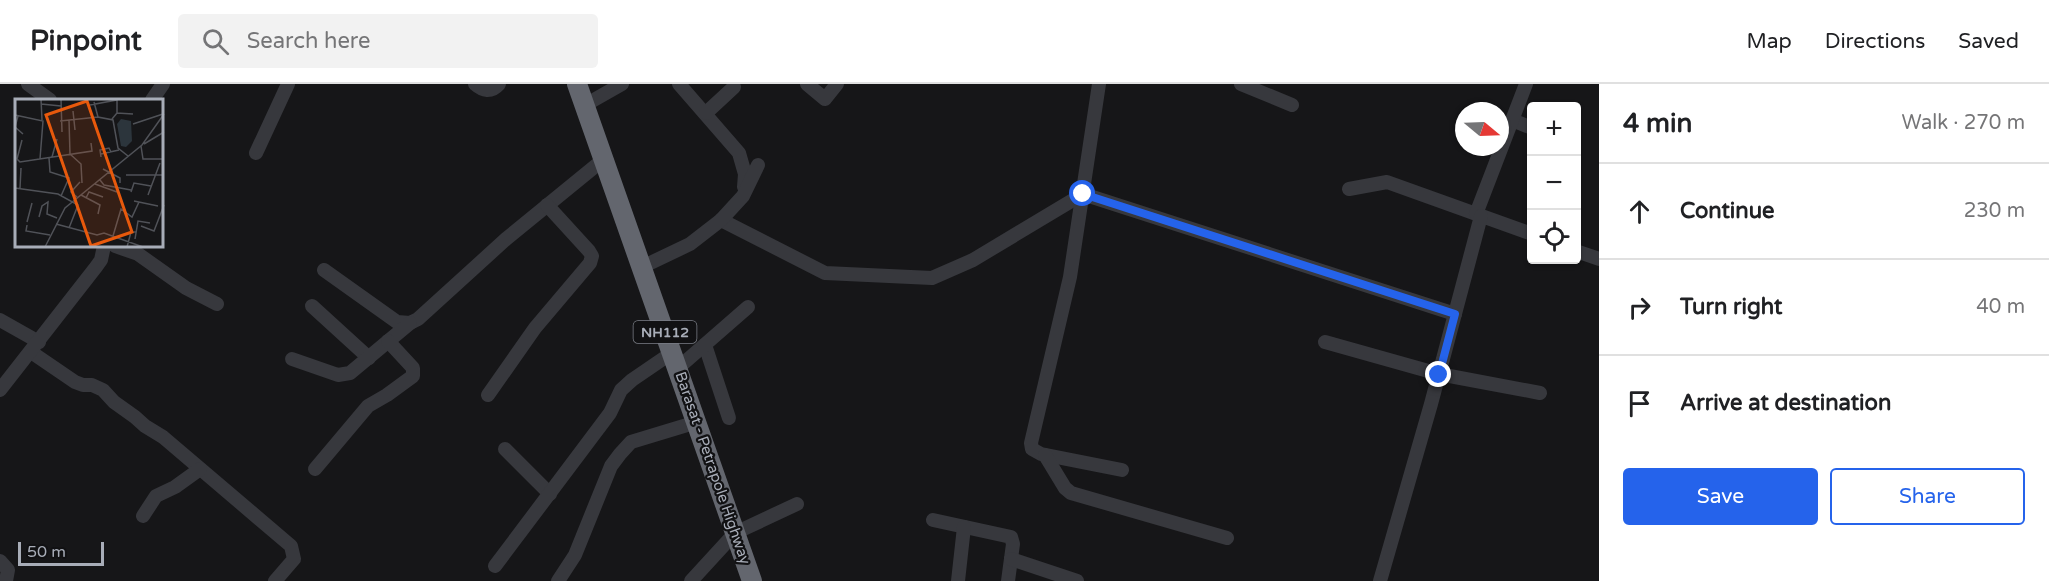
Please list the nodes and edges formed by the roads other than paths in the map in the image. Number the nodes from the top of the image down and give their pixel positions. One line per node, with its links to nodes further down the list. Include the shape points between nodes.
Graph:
1 (28, 84): 15 (street)
2 (163, 84): 16 (street)
3 (288, 84): 22 (street)
4 (475, 84): 5 (street, via 485,90)
5 (499, 84)
6 (577, 84): 17 (highway, Barasat - Petrapole Highway / NH112)
7 (622, 84): 17 (street)
8 (679, 84): 19 (street)
9 (807, 84): 10 (street, via 825,99)
10 (837, 84)
11 (1099, 84): 26 (street)
12 (1241, 84): 18 (street)
13 (1526, 84): 20 (street)
14 (734, 87): 19 (street)
15 (49, 99)
16 (153, 99)
17 (585, 105): 23 (highway, Barasat - Petrapole Highway / NH112)
18 (1292, 105)
19 (706, 114): 27 (street, via 739,153 746,174)
20 (1512, 120): 21 (street); 29 (street)
21 (1527, 126)
22 (255, 153)
23 (604, 159): 28 (street); 36 (highway, Barasat - Petrapole Highway / NH112)
24 (758, 165): 27 (street)
25 (1349, 189): 29 (street, via 1387,183)
26 (1083, 194): 30 (street, via 974,260 932,278 825,273); 41 (street); 58 (street, via 1070,276 1031,443 1036,452)
27 (743, 196): 30 (street)
28 (547, 205): 43 (street); 54 (street, via 589,251 590,263 535,328)
29 (1479, 215): 31 (street); 41 (street)
30 (721, 220): 36 (street, via 690,244)
31 (1527, 232)
32 (103, 248): 47 (street, via 96,267)
33 (122, 248): 38 (street, via 138,254 186,288)
34 (1581, 252): 35 (street)
35 (1599, 259)
36 (642, 267): 50 (highway, Barasat - Petrapole Highway / NH112)
37 (324, 270): 43 (street, via 397,322)
38 (217, 304)
39 (312, 306): 48 (street)
40 (748, 308): 46 (street)
41 (1455, 314): 51 (street)
42 (0, 320): 47 (street)
43 (410, 323): 44 (street)
44 (388, 341): 48 (street); 60 (street, via 413,368 413,376 368,406)
45 (1325, 342): 51 (street)
46 (705, 345): 50 (street); 55 (street)
47 (35, 347): 52 (street); 59 (street, via 75,382 103,390)
48 (369, 358): 49 (street, via 344,375)
49 (292, 359)
50 (675, 360): 56 (highway, Barasat - Petrapole Highway / NH112); 62 (street, via 632,380 621,390 610,413)
51 (1439, 375): 53 (street); 80 (street)
52 (0, 390)
53 (1540, 393)
54 (488, 395)
55 (729, 418)
56 (697, 422): 67 (highway, Barasat - Petrapole Highway / NH112); 74 (street, via 631,442 620,454 611,466 575,555)
57 (505, 449): 62 (street)
58 (1045, 455): 61 (street); 68 (street, via 1071,493)
59 (200, 469): 64 (street, via 156,496); 73 (street, via 291,546 294,559)
60 (315, 469)
61 (1122, 470)
62 (550, 494): 71 (street)
63 (797, 504): 67 (street)
64 (143, 516)
65 (933, 520): 66 (street)
66 (964, 527): 69 (street, via 1011,537); 77 (street)
67 (735, 533): 75 (street); 76 (highway, Barasat - Petrapole Highway / NH112)
68 (1227, 537)
69 (1011, 559): 78 (street); 79 (street)
70 (0, 561): 72 (street, via 8,570)
71 (495, 566)
72 (6, 581)
73 (275, 581)
74 (558, 581)
75 (691, 581)
76 (752, 581)
77 (958, 581)
78 (1008, 581)
79 (1077, 581)
80 (1380, 581)

